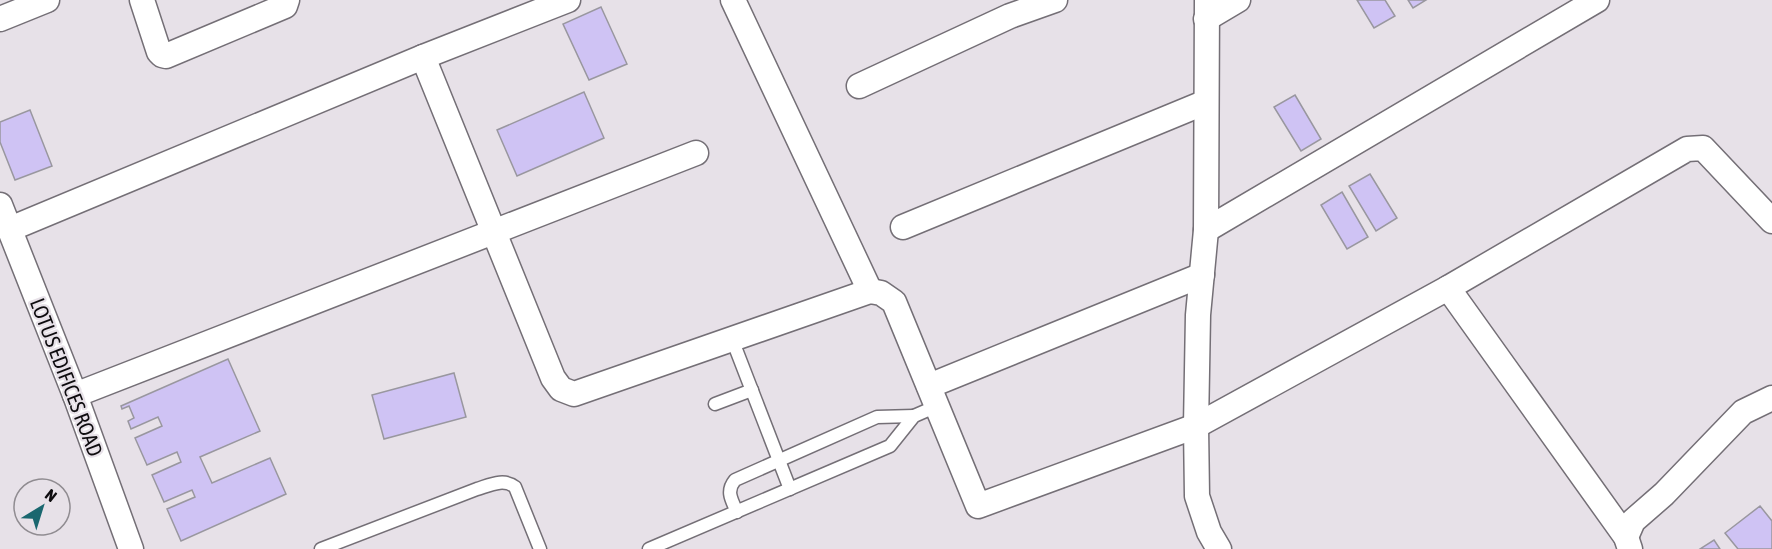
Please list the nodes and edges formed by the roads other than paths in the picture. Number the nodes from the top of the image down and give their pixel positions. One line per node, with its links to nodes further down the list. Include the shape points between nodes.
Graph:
1 (47, 0): 11 (street)
2 (287, 0): 8 (street, via 285,6 166,56 159,52)
3 (568, 0): 12 (street)
4 (733, 0): 24 (street)
5 (1055, 0): 9 (street)
6 (1238, 0): 10 (street)
7 (1597, 0): 20 (street)
8 (146, 1)
9 (1007, 8): 13 (street)
10 (1206, 9): 14 (street)
11 (0, 19)
12 (423, 57): 19 (street); 21 (street)
13 (859, 86)
14 (1206, 102): 18 (street); 20 (street)
15 (696, 153): 21 (street)
16 (0, 205): 19 (street, LOTUS EDIFICES ROAD)
17 (1772, 221): 23 (street, via 1703,148 1687,149)
18 (903, 227)
19 (10, 229): 27 (street, LOTUS EDIFICES ROAD)
20 (1206, 230): 22 (street)
21 (493, 232): 25 (street, via 561,389 574,394); 27 (street)
22 (1202, 275): 28 (street); 32 (street)
23 (1448, 288): 32 (street); 36 (street)
24 (870, 291): 25 (street); 28 (street, via 882,293 894,302)
25 (732, 339): 26 (lane)
26 (752, 390): 30 (lane); 33 (lane)
27 (75, 395): 37 (street, LOTUS EDIFICES ROAD)
28 (933, 396): 31 (lane); 32 (street, via 978,506)
29 (1772, 398): 36 (street, via 1743,412 1633,521)
30 (716, 404)
31 (914, 416): 33 (lane, via 877,417); 34 (lane, via 890,446)
32 (1196, 426): 41 (street, via 1197,496)
33 (779, 460): 34 (lane); 35 (lane, via 730,486)
34 (790, 489): 35 (lane)
35 (737, 512): 40 (lane)
36 (1628, 543)
37 (131, 549)
38 (321, 549): 39 (lane, via 501,482 515,487)
39 (540, 549)
40 (649, 549)
41 (1219, 549)

